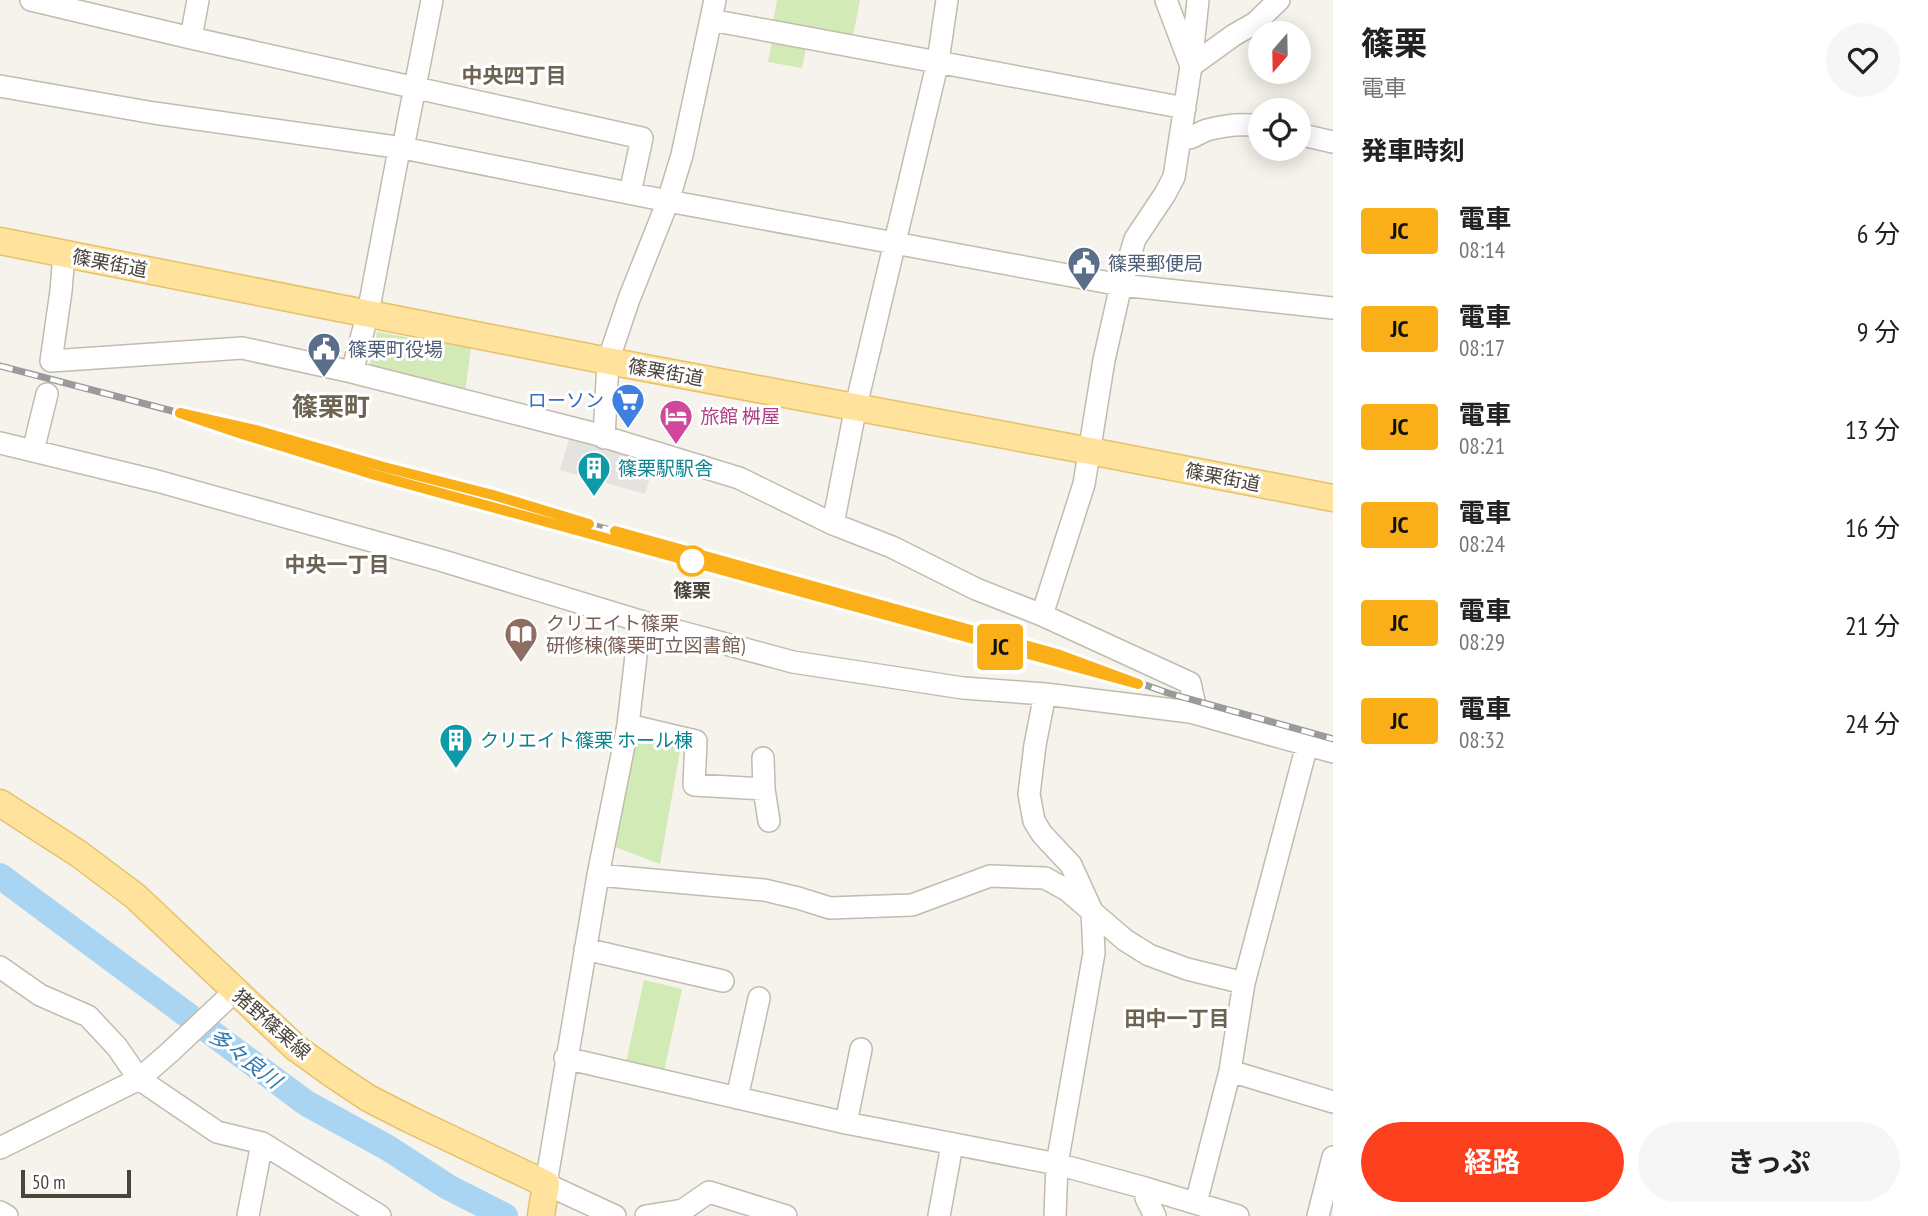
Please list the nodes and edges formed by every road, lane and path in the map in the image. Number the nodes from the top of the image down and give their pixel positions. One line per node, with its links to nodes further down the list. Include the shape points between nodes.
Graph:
1 (32, 0): 9 (street)
2 (198, 0): 9 (street)
3 (432, 0): 13 (street)
4 (947, 0): 10 (street)
5 (1166, 0): 11 (street)
6 (1198, 0): 11 (street)
7 (1279, 0): 11 (street, via 1255,23)
8 (713, 10): 10 (street); 21 (street)
9 (191, 38): 13 (street)
10 (938, 61): 14 (street); 23 (street)
11 (1191, 66): 14 (street)
12 (0, 86): 19 (street)
13 (415, 87): 19 (street); 20 (street, via 642,138)
14 (1185, 108): 18 (street)
15 (1248, 124): 18 (street)
16 (1311, 135): 17 (street)
17 (1332, 137)
18 (1180, 139): 25 (street, via 1174,177 1135,239)
19 (403, 148): 20 (street); 27 (street)
20 (630, 194): 21 (street)
21 (668, 201): 23 (street); 28 (street)
22 (0, 241): 24 (main road, 篠栗街道)
23 (894, 243): 25 (street); 31 (street)
24 (64, 254): 27 (main road, 篠栗街道); 29 (street, via 51,361 242,348)
25 (1121, 285): 26 (street); 35 (street)
26 (1333, 308)
27 (368, 313): 28 (main road, 篠栗街道); 29 (street)
28 (608, 361): 31 (main road, 篠栗街道); 32 (street)
29 (352, 372): 32 (street)
30 (47, 394): 34 (street)
31 (856, 406): 35 (main road, 篠栗街道); 37 (street)
32 (604, 438): 37 (street, via 739,478)
33 (0, 443): 34 (street)
34 (33, 451): 39 (street, via 440,560)
35 (1090, 451): 36 (main road, 篠栗街道); 38 (street, via 1084,484)
36 (1333, 499)
37 (833, 524): 38 (street)
38 (1042, 615): 41 (street, via 1190,683 1194,701)
39 (640, 621): 40 (street, via 793,662 963,688); 42 (street)
40 (1045, 694): 41 (street); 50 (street, via 1029,794 1034,821 1071,865)
41 (1189, 712): 43 (street)
42 (628, 725): 46 (street, via 696,741 694,785); 49 (street)
43 (1307, 745): 44 (street); 54 (street)
44 (1333, 752)
45 (763, 758): 46 (street)
46 (764, 789): 48 (street)
47 (0, 803): 55 (main road, 猪野篠栗線, via 135,896)
48 (769, 821)
49 (598, 875): 50 (street, via 765,890 830,908 912,905 990,876 1045,877); 51 (street)
50 (1092, 911): 54 (street, via 1149,956); 68 (street, via 1094,953)
51 (585, 949): 53 (street); 58 (street)
52 (0, 967): 60 (street, via 40,995 88,1016)
53 (723, 981)
54 (1244, 983): 59 (street)
55 (230, 995): 60 (street); 70 (main road, 猪野篠栗線, via 368,1098)
56 (759, 998): 61 (street)
57 (861, 1049): 63 (street)
58 (565, 1058): 61 (street); 70 (street)
59 (1230, 1071): 62 (street); 71 (street)
60 (139, 1079): 64 (street, via 217,1132); 66 (street)
61 (737, 1098): 63 (street)
62 (1333, 1102)
63 (846, 1124): 65 (street)
64 (262, 1143): 74 (street); 75 (street)
65 (952, 1144): 68 (street); 79 (street)
66 (0, 1148)
67 (1333, 1157): 83 (street)
68 (1057, 1164): 69 (street); 80 (street)
69 (1145, 1188): 71 (street); 81 (street)
70 (543, 1198): 76 (street)
71 (1196, 1203): 82 (street)
72 (0, 1212): 73 (street)
73 (7, 1216)
74 (248, 1216)
75 (380, 1216)
76 (615, 1216)
77 (646, 1216): 78 (street, via 683,1210 709,1192)
78 (786, 1216)
79 (939, 1216)
80 (1055, 1216)
81 (1155, 1216)
82 (1238, 1216)
83 (1318, 1216)

